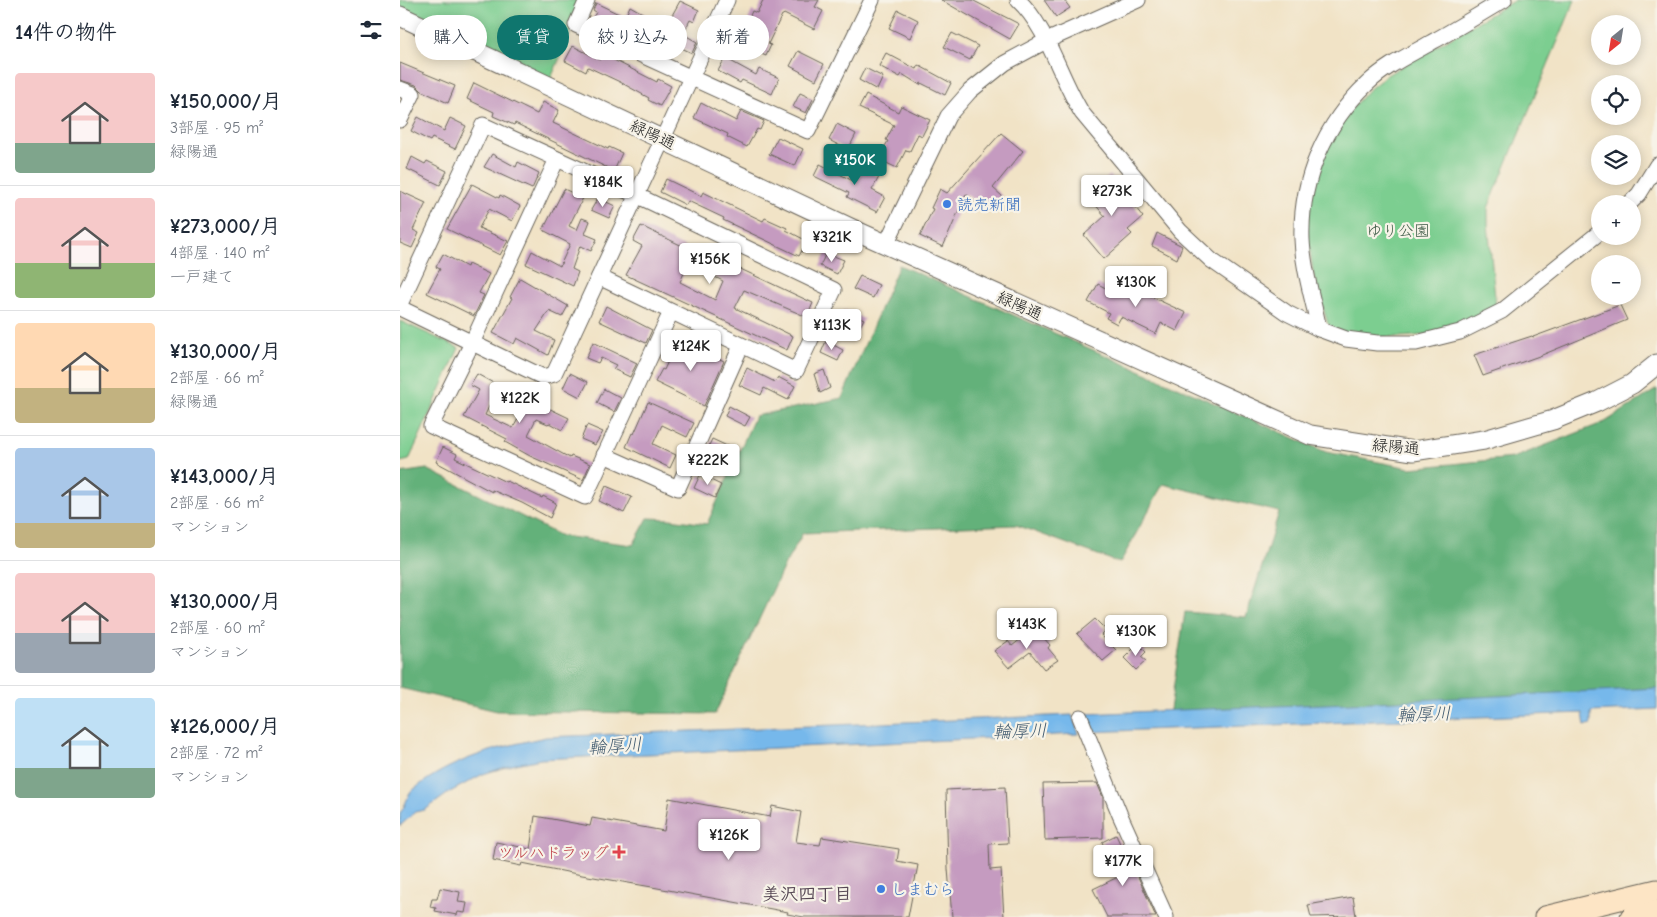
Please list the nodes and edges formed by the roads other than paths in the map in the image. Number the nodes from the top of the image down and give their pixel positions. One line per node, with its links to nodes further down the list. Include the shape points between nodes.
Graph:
1 (587, 0): 9 (street, via 576,25)
2 (728, 0): 9 (street)
3 (872, 0): 9 (street, via 808,131)
4 (1018, 0): 8 (street, via 1026,7)
5 (1138, 0): 8 (street)
6 (1504, 0): 22 (street, via 1398,60 1368,82 1323,140 1304,200 1302,239)
7 (400, 16): 12 (street, 緑陽通)
8 (1046, 41): 18 (street, via 1005,63 970,91 948,116); 22 (street, via 1082,113 1180,231 1211,260 1287,312)
9 (692, 78): 12 (street)
10 (400, 89): 11 (street, via 412,94)
11 (400, 120)
12 (662, 138): 15 (street); 18 (street, 緑陽通)
13 (557, 158): 15 (street); 20 (street, via 483,125); 23 (street)
14 (1657, 165): 16 (street)
15 (636, 195): 19 (street); 24 (street, via 834,290 796,371)
16 (1638, 195)
17 (1591, 239): 22 (street, via 1502,311 1460,332 1416,343 1377,343 1346,339)
18 (886, 244): 25 (street, 緑陽通, via 1310,435 1413,451 1484,440 1553,420 1596,402 1632,384)
19 (599, 277): 21 (street); 23 (street, via 554,374 543,377)
20 (400, 306): 23 (street)
21 (671, 312): 24 (street); 26 (street)
22 (1319, 329)
23 (472, 343): 26 (street, via 431,426 585,497)
24 (742, 346): 26 (street, via 678,488)
25 (1657, 364)
26 (604, 455)
27 (1080, 717): 30 (street)
28 (1657, 890): 31 (main road)
29 (1657, 911): 32 (main road)
30 (1166, 917)
31 (1545, 917)
32 (1631, 917)

